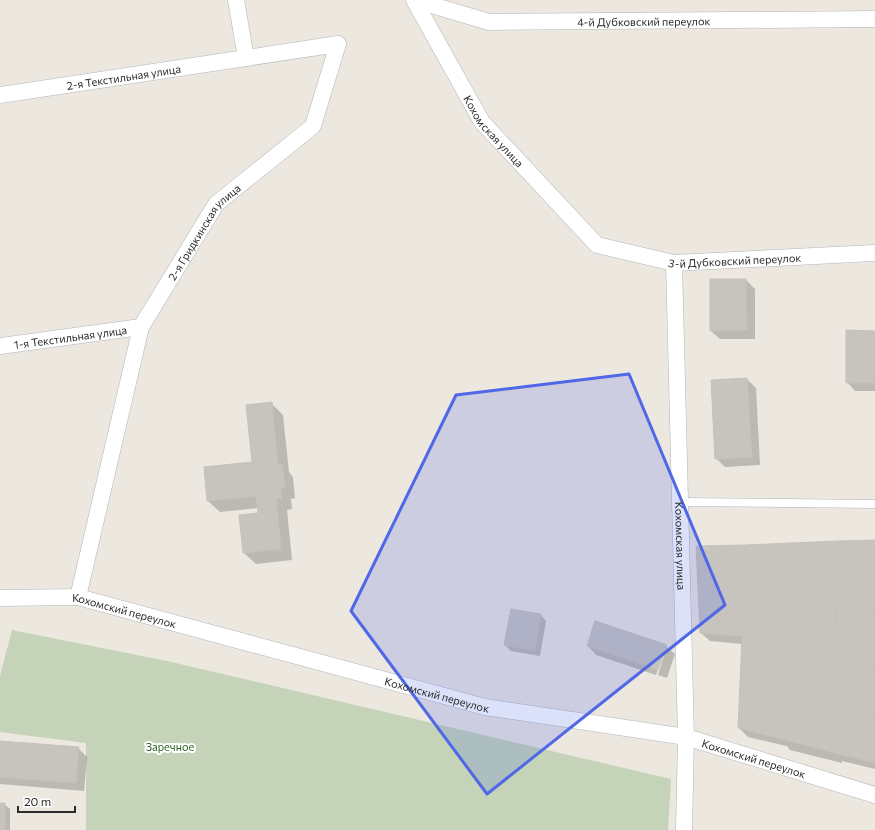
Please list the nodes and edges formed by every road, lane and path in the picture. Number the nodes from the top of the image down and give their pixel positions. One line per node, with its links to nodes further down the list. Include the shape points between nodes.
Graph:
1 (236, 0): 4 (street)
2 (415, 0): 3 (street, 4-й Дубковский переулок, via 489,22); 6 (street, Кохомская улица, via 482,122)
3 (875, 19)
4 (246, 58): 5 (street, 2-я Текстильная улица); 9 (street, 2-я Гридкинская улица, via 338,44 313,126 216,204)
5 (0, 95)
6 (597, 245): 8 (street, 3-й Дубковский переулок)
7 (875, 253): 8 (street, 3-й Дубковский переулок)
8 (674, 263): 11 (street, Кохомская улица)
9 (141, 327): 10 (street, 1-я Текстильная улица); 13 (street, 2-я Гридкинская улица)
10 (0, 346)
11 (680, 502): 12 (lane); 15 (street, Кохомская улица)
12 (875, 504)
13 (78, 597): 14 (street, Кохомский переулок); 15 (street, Кохомский переулок, via 485,707)
14 (0, 598)
15 (686, 737): 16 (street, Кохомский переулок); 17 (street, Кохомская улица)
16 (875, 795)
17 (684, 830)

